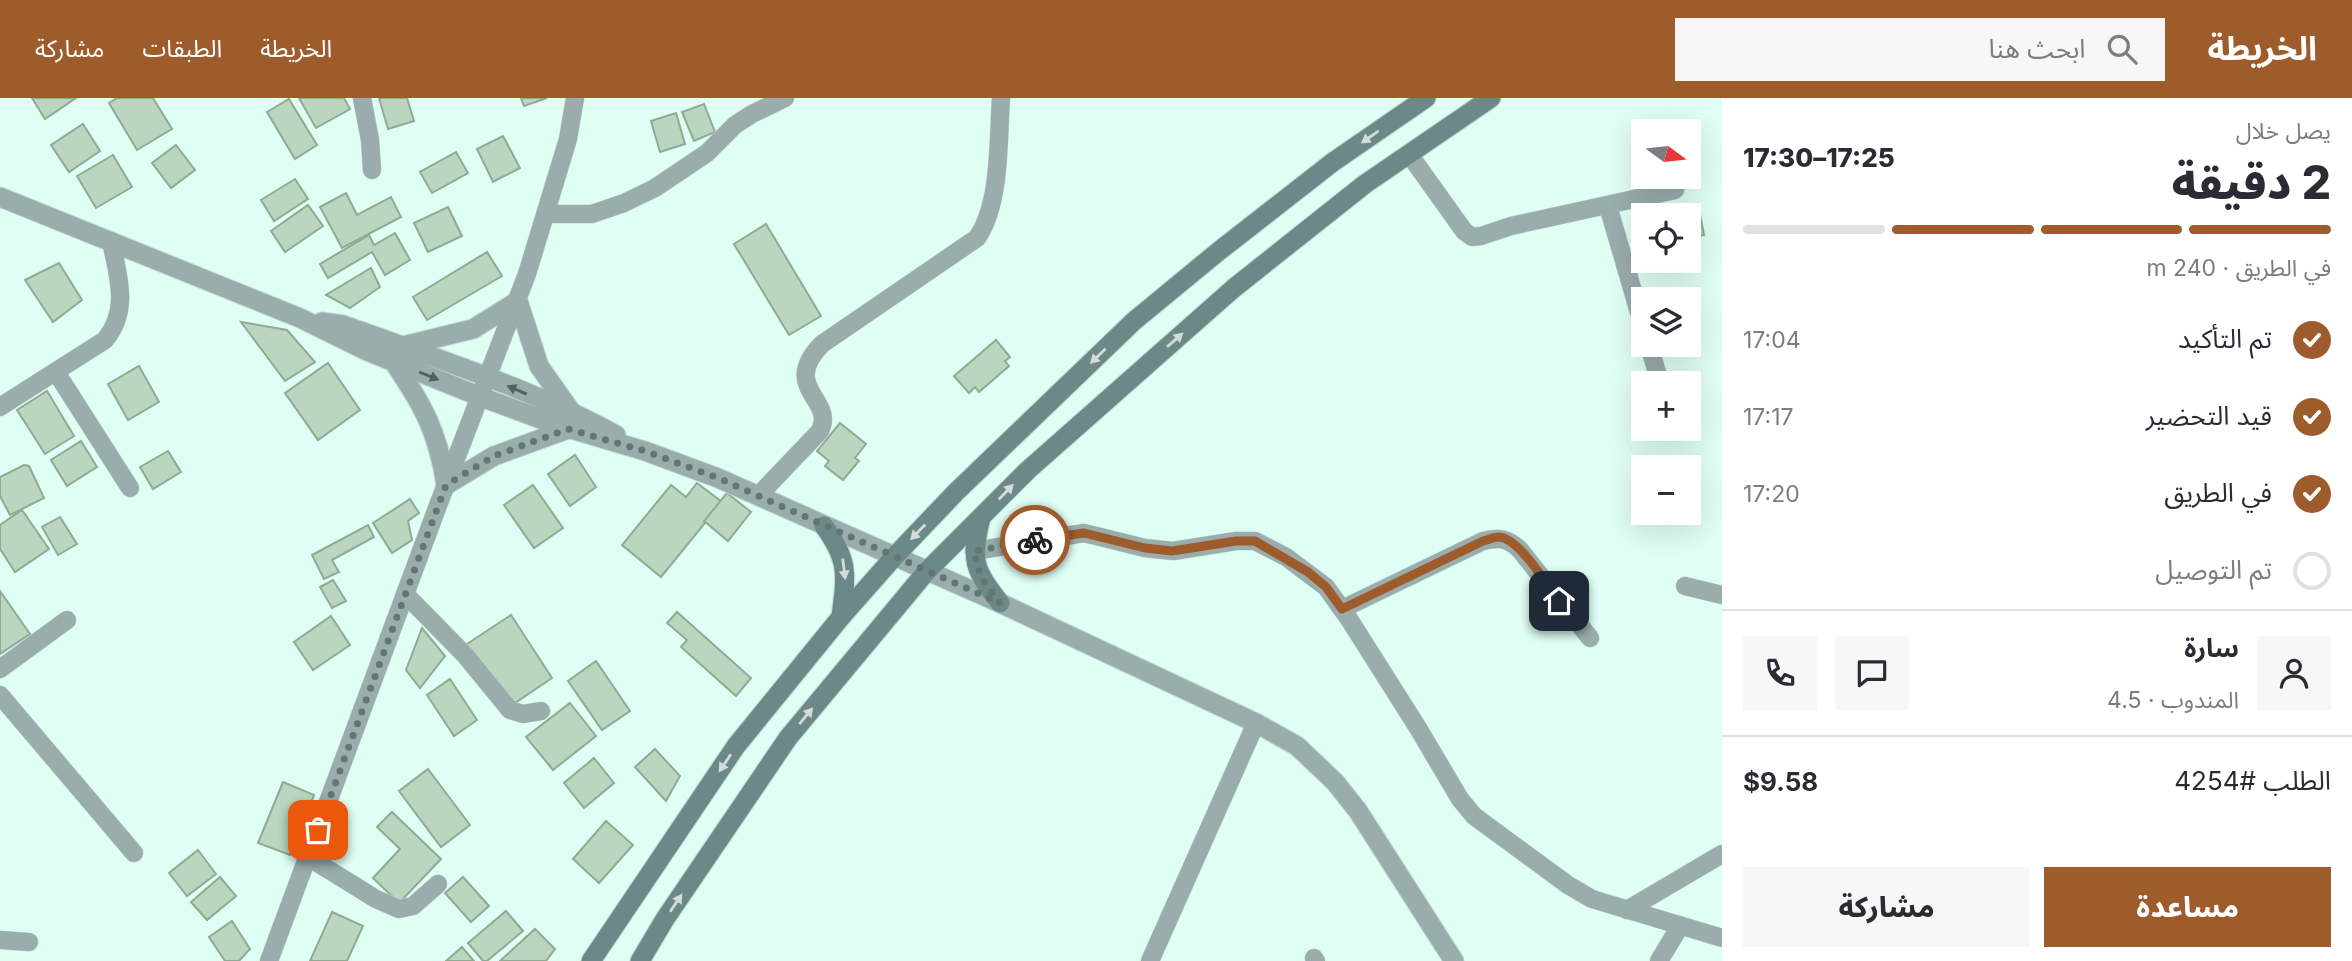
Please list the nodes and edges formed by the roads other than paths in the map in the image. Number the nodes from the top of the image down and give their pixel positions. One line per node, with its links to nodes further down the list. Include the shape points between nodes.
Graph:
1 (362, 98): 8 (street)
2 (575, 98): 12 (street)
3 (785, 98): 12 (street, via 735,125 707,153 655,188 592,214)
4 (1001, 98): 24 (street, via 993,199 984,228 977,238 812,354 806,364 807,388 823,416 823,425)
5 (1426, 98): 28 (main road, one-way to 28, via 1334,162 1134,321)
6 (1491, 98): 7 (main road)
7 (1409, 154): 11 (street, via 1472,237); 25 (main road, one-way to 7, via 1028,470 1234,288 1364,184)
8 (372, 170)
9 (1675, 191): 11 (street)
10 (0, 197): 13 (street)
11 (1608, 206): 14 (street)
12 (546, 214): 15 (street)
13 (111, 241): 16 (street, via 300,318 367,351); 17 (street, via 121,300 114,329)
14 (1632, 287)
15 (517, 301): 16 (street, via 473,329); 18 (street); 21 (street, via 540,366)
16 (397, 354): 18 (street); 19 (street, one-way to 19); 22 (street, via 429,420)
17 (56, 372): 20 (street); 23 (street)
18 (489, 378): 19 (street); 21 (street, one-way to 18)
19 (481, 397): 21 (street); 22 (street)
20 (0, 407)
21 (570, 421): 22 (street, via 494,456); 24 (street)
22 (446, 485): 31 (street)
23 (130, 488)
24 (758, 496): 26 (street)
25 (981, 518): 27 (main road); 29 (main road)
26 (824, 526): 28 (street); 35 (main road, one-way to 35, via 844,562)
27 (974, 551): 33 (main road, via 981,578); 34 (street, via 1084,533 1172,551 1255,541 1308,572)
28 (894, 557): 29 (street); 35 (main road)
29 (926, 572): 33 (street); 53 (main road, one-way to 29, via 788,738)
30 (1685, 586): 32 (street)
31 (405, 594): 40 (street, via 465,655 510,710 523,714); 44 (street)
32 (1722, 595)
33 (1000, 603): 41 (street)
34 (1342, 609): 37 (street, via 1498,537 1520,550); 46 (street, via 1474,816 1568,885 1592,899)
35 (841, 617): 52 (main road, one-way to 52, via 736,746)
36 (67, 620): 38 (street)
37 (1590, 638)
38 (0, 669)
39 (0, 695): 42 (street)
40 (541, 711)
41 (1256, 723): 54 (street); 55 (street, via 1297,747 1335,782)
42 (134, 853)
43 (1722, 853): 46 (street)
44 (308, 857): 45 (street, via 399,909 413,906); 51 (street)
45 (438, 884)
46 (1627, 910): 47 (street)
47 (1679, 926): 48 (street); 56 (street)
48 (1722, 938)
49 (0, 940): 50 (street)
50 (29, 942)
51 (269, 961)
52 (591, 961)
53 (640, 961)
54 (1150, 961)
55 (1454, 961)
56 (1659, 961)

